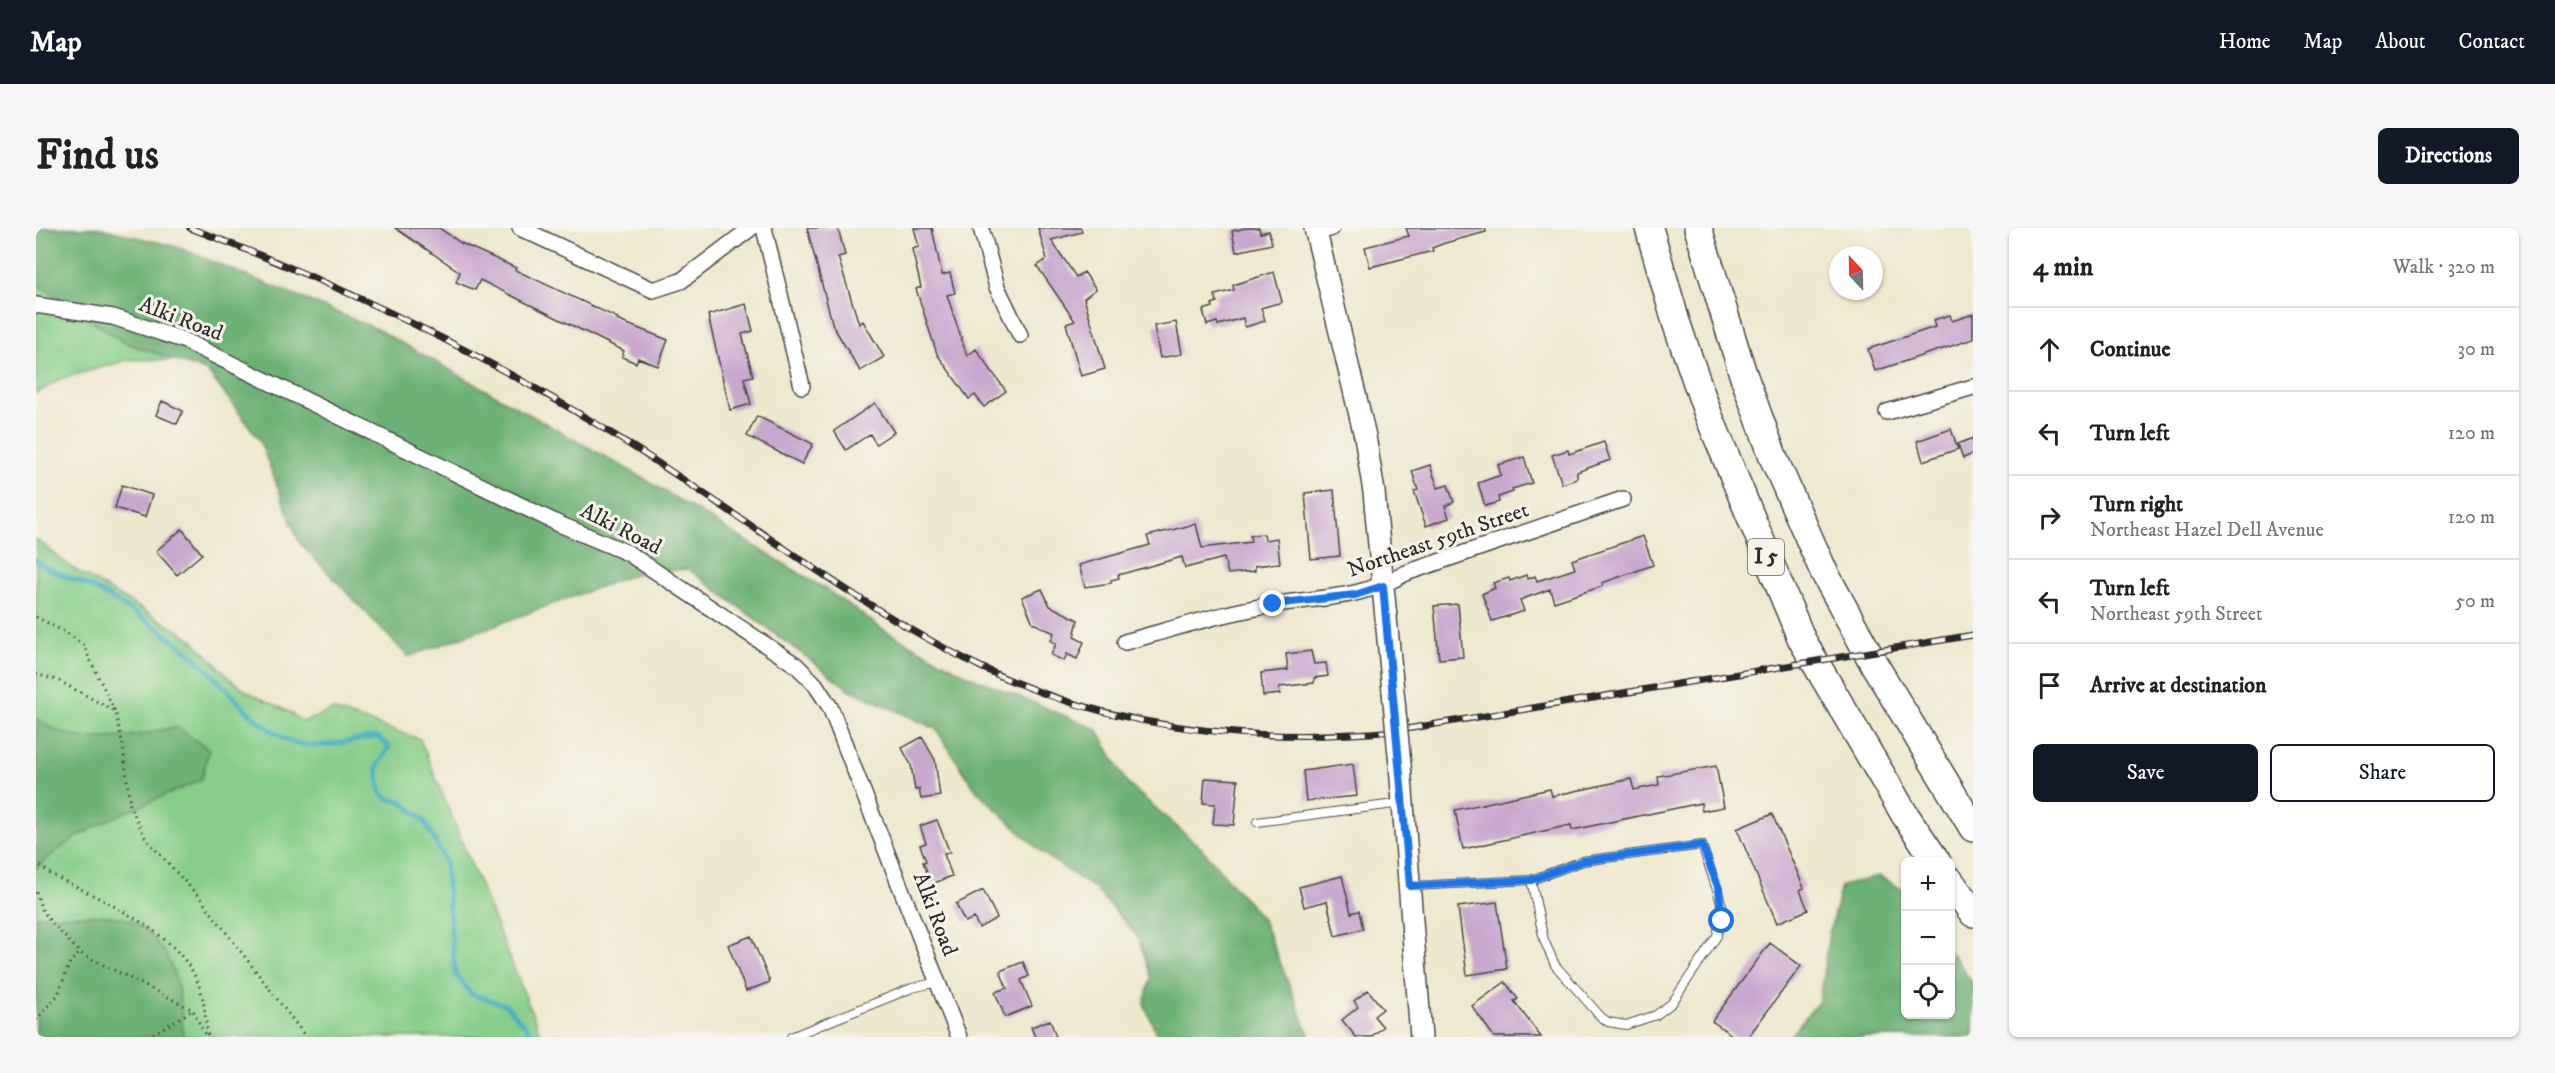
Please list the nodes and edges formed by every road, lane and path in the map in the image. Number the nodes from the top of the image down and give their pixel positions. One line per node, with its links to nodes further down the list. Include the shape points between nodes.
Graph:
1 (520, 228): 2 (street, via 653,290 681,281)
2 (751, 228)
3 (764, 228): 10 (street)
4 (981, 228): 9 (street, via 997,287)
5 (1649, 228): 22 (highway, I 5, via 1708,414 1802,640 1905,815)
6 (1698, 228): 21 (highway, I 5, via 1758,416 1824,572)
7 (1321, 230): 14 (street, via 1365,436)
8 (36, 305): 30 (street, Alki Road, via 112,317 183,340 628,554 796,665 830,707)
9 (1020, 335)
10 (802, 386)
11 (1973, 387): 12 (street)
12 (1887, 412)
13 (1623, 500): 14 (street, Northeast 59th Street, via 1406,573)
14 (1383, 586): 16 (street, Northeast 59th Street, via 1355,595 1273,604); 19 (street, bridge)
15 (36, 617): 18 (path, via 83,645)
16 (1125, 642)
17 (36, 674): 18 (path, via 59,681)
18 (115, 711): 35 (path, via 130,806 146,839 200,898)
19 (1403, 803): 20 (lane); 25 (street)
20 (1257, 822)
21 (1973, 828)
22 (1934, 857)
23 (36, 861): 34 (path, via 49,873 159,935 187,961 199,984)
24 (1531, 880): 24 (lane, via 1583,861 1702,845 1719,889 1722,921 1718,936 1672,1003 1656,1015 1617,1024 1601,1017 1555,965 1544,940); 25 (lane)
25 (1410, 886): 38 (street)
26 (1955, 888): 28 (highway)
27 (36, 892): 29 (path, via 50,921)
28 (1973, 913)
29 (80, 953): 31 (path); 32 (path, via 70,962 58,995)
30 (938, 982): 36 (lane, via 912,988); 37 (street, Alki Road)
31 (193, 1010): 33 (path); 34 (path)
32 (36, 1020)
33 (148, 1037)
34 (207, 1037)
35 (306, 1037)
36 (791, 1037)
37 (959, 1037)
38 (1421, 1037)

